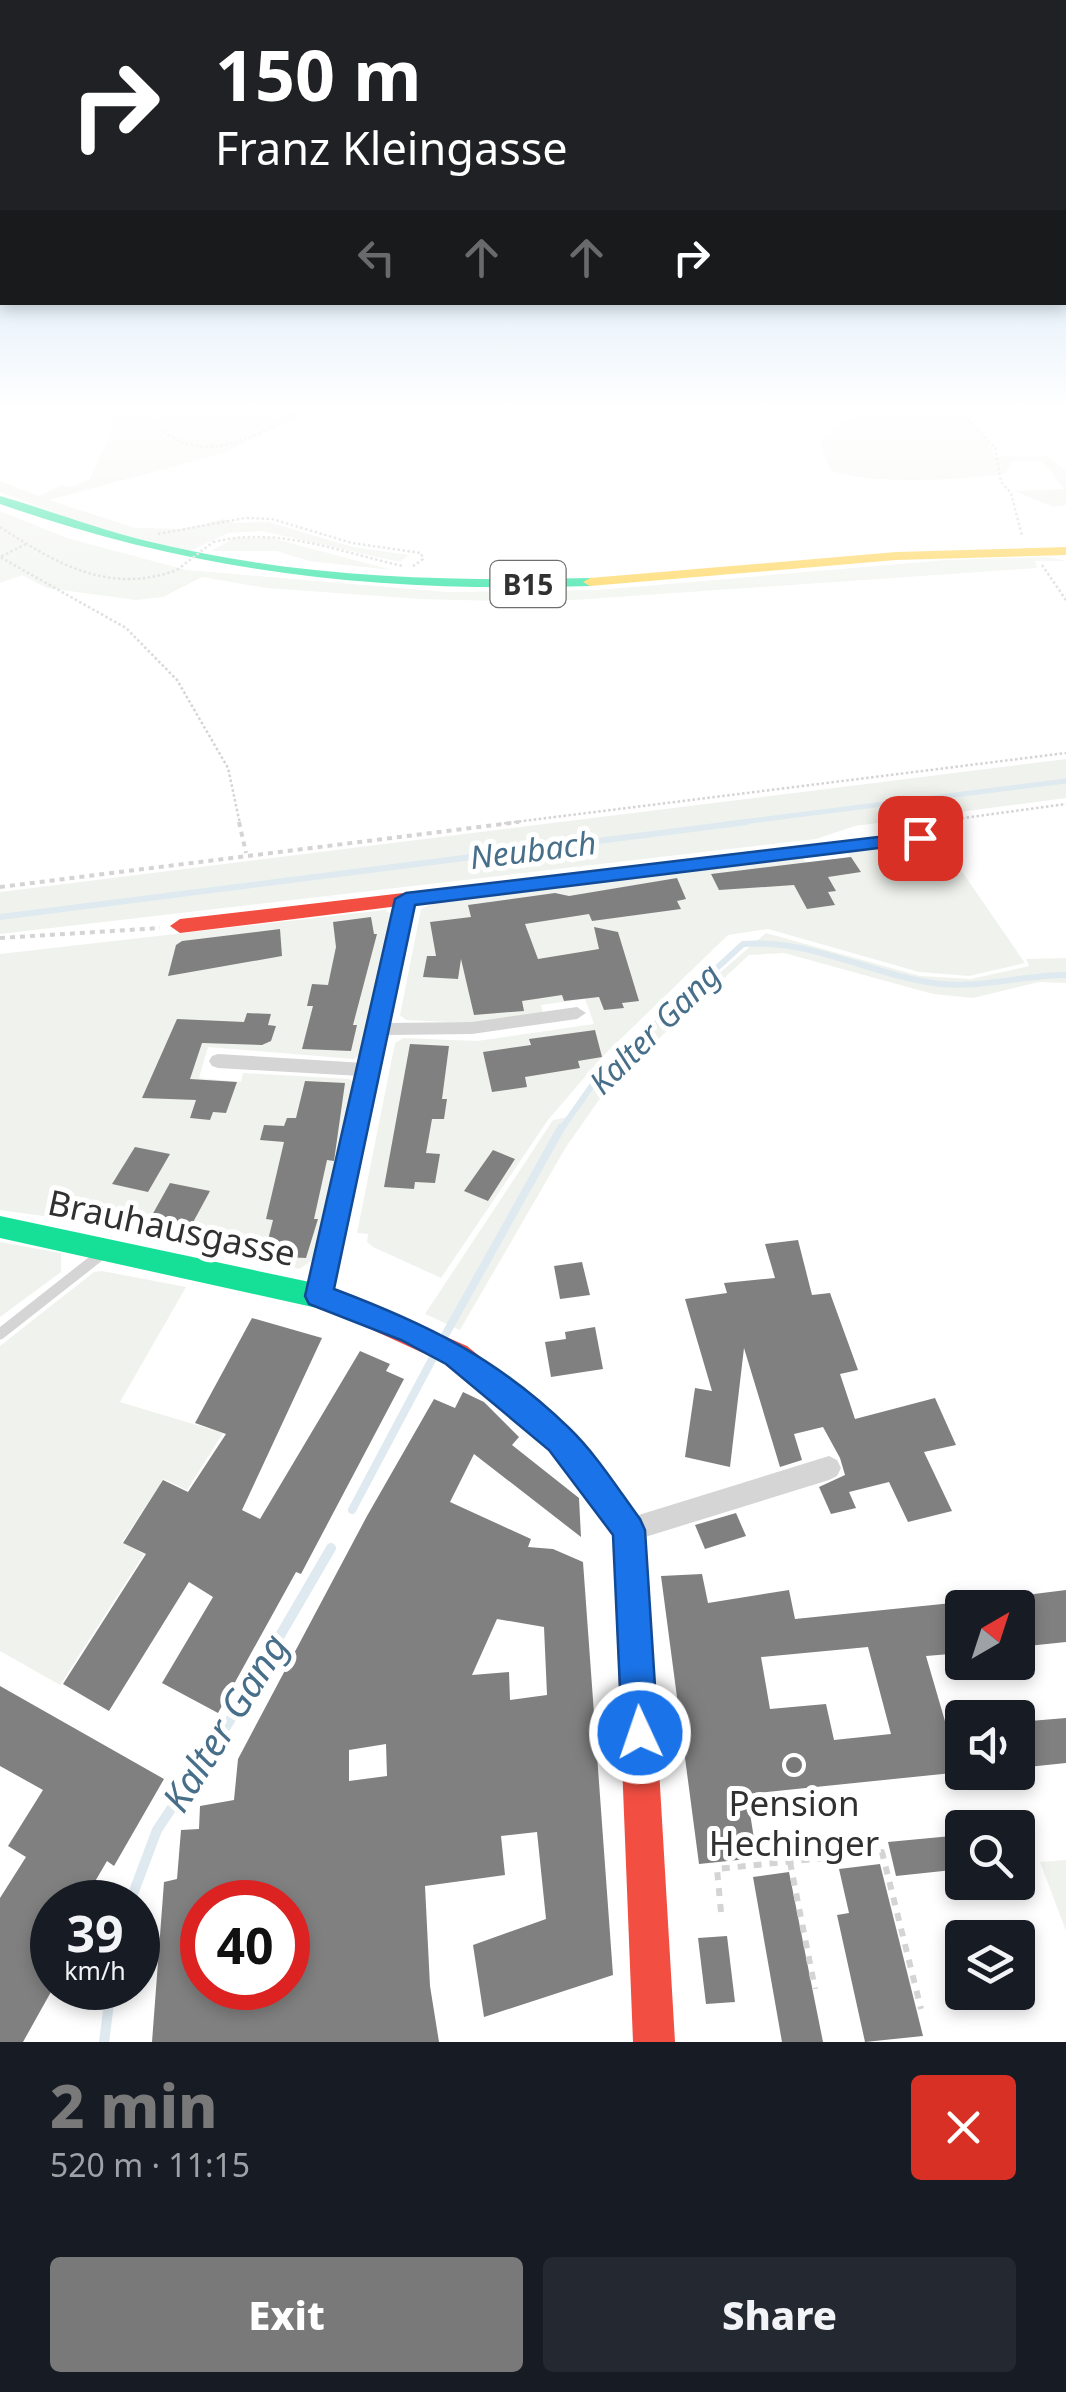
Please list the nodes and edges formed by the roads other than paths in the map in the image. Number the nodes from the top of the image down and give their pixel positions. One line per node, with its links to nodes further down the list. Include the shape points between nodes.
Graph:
1 (0, 500): 2 (main road, B15, via 84,531 178,554 268,570 430,583 610,581 912,553)
2 (1066, 550)
3 (918, 831): 4 (main road)
4 (406, 899): 5 (main road); 7 (street)
5 (180, 926)
6 (578, 1013): 7 (street, via 472,1028)
7 (380, 1028): 9 (street)
8 (218, 1060): 9 (street)
9 (372, 1070): 12 (street)
10 (0, 1227): 11 (main road, Brauhausgasse)
11 (109, 1248): 12 (main road, Brauhausgasse); 13 (lane)
12 (319, 1296): 15 (main road, Brauhausgasse, via 456,1355 560,1440)
13 (0, 1334)
14 (828, 1468): 15 (street)
15 (629, 1530): 16 (main road)
16 (654, 2042)

